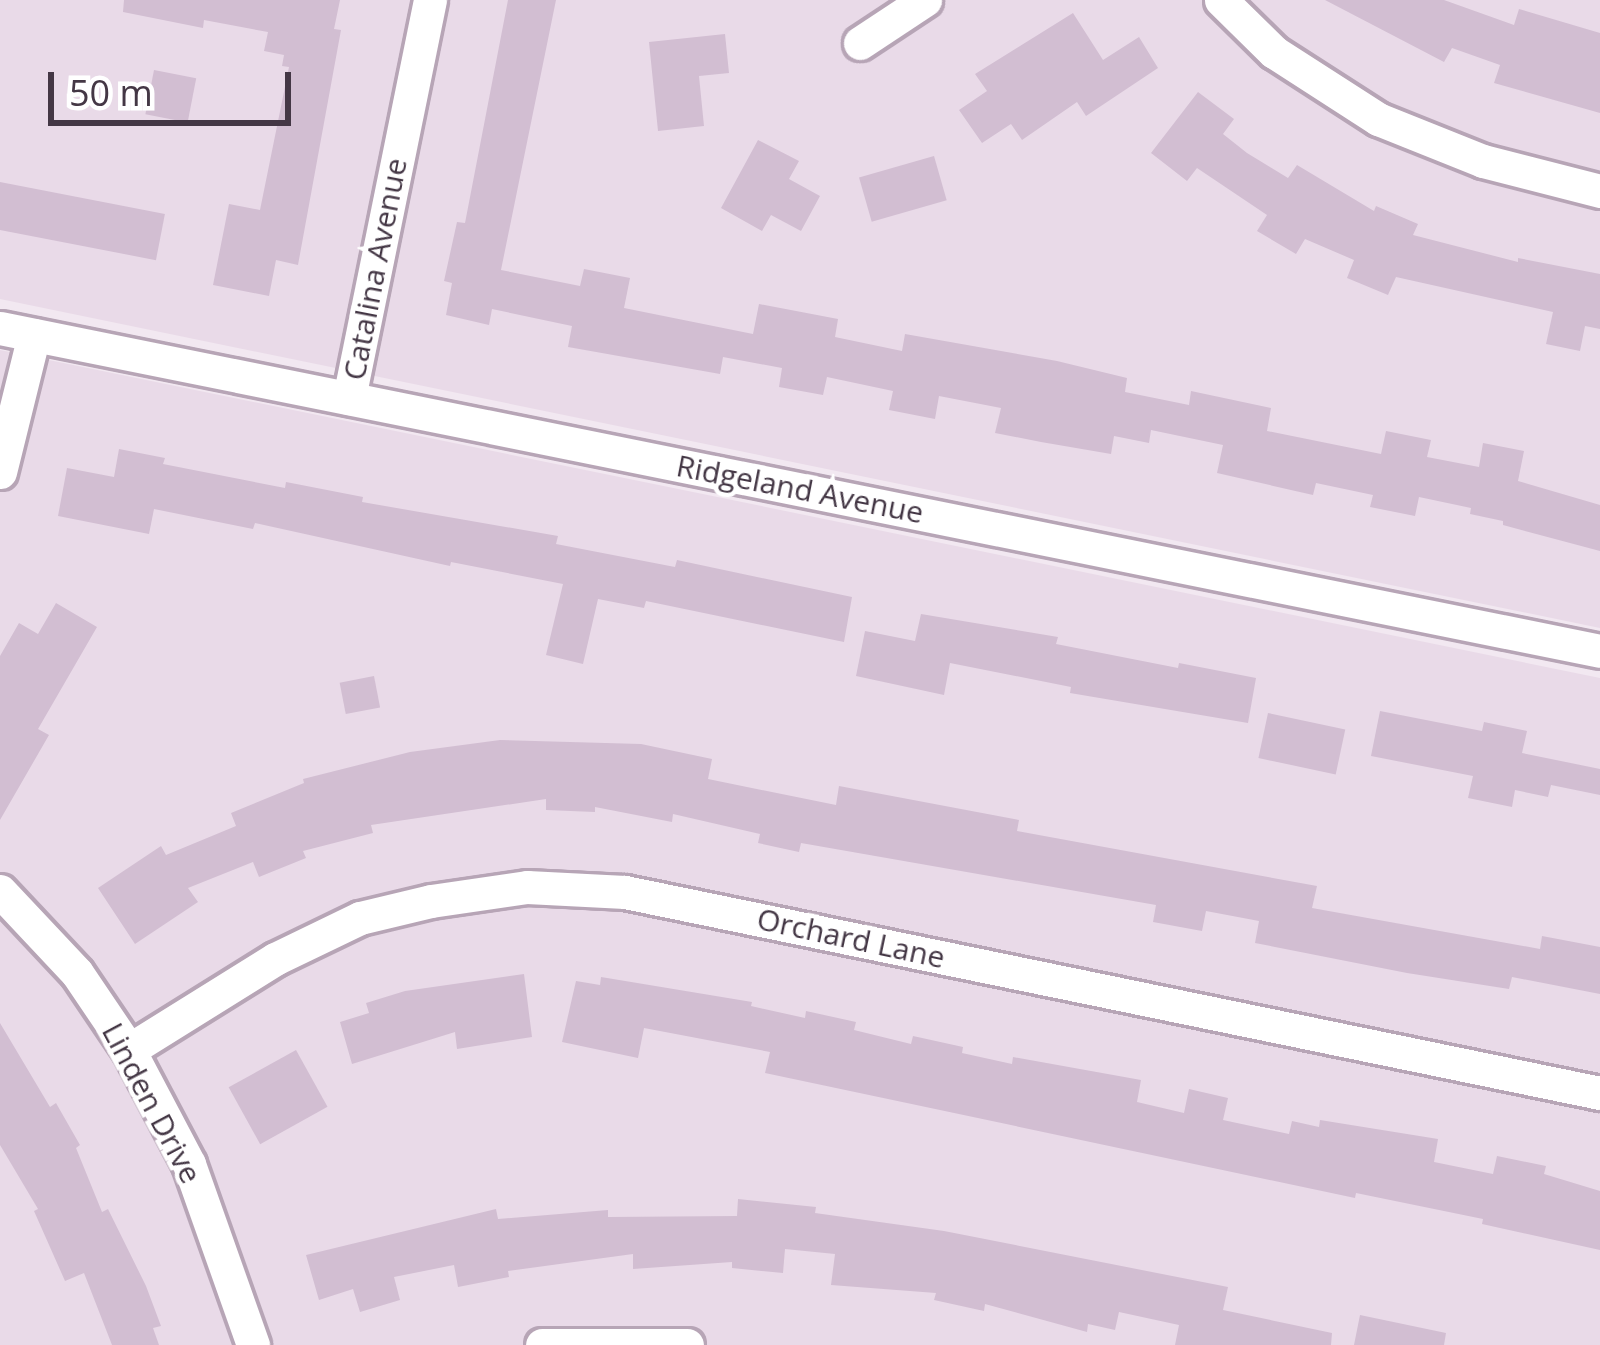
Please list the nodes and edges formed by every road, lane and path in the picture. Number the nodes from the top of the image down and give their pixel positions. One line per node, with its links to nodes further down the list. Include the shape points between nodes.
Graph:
1 (430, 0): 8 (street, Catalina Avenue)
2 (925, 0): 4 (street)
3 (1221, 0): 5 (street, via 1274,52 1378,119 1484,161)
4 (860, 43)
5 (1600, 191)
6 (0, 328): 7 (street, Ridgeland Avenue)
7 (34, 334): 8 (street, Ridgeland Avenue); 9 (street)
8 (349, 398): 10 (street, Ridgeland Avenue)
9 (0, 472)
10 (1600, 651)
11 (0, 891): 12 (street, Linden Drive, via 77,973)
12 (129, 1050): 13 (street, Orchard Lane, via 275,959 360,918 527,886 625,892); 14 (street, Linden Drive, via 189,1164)
13 (1600, 1093)
14 (253, 1345)
15 (542, 1345): 16 (street)
16 (687, 1345)

